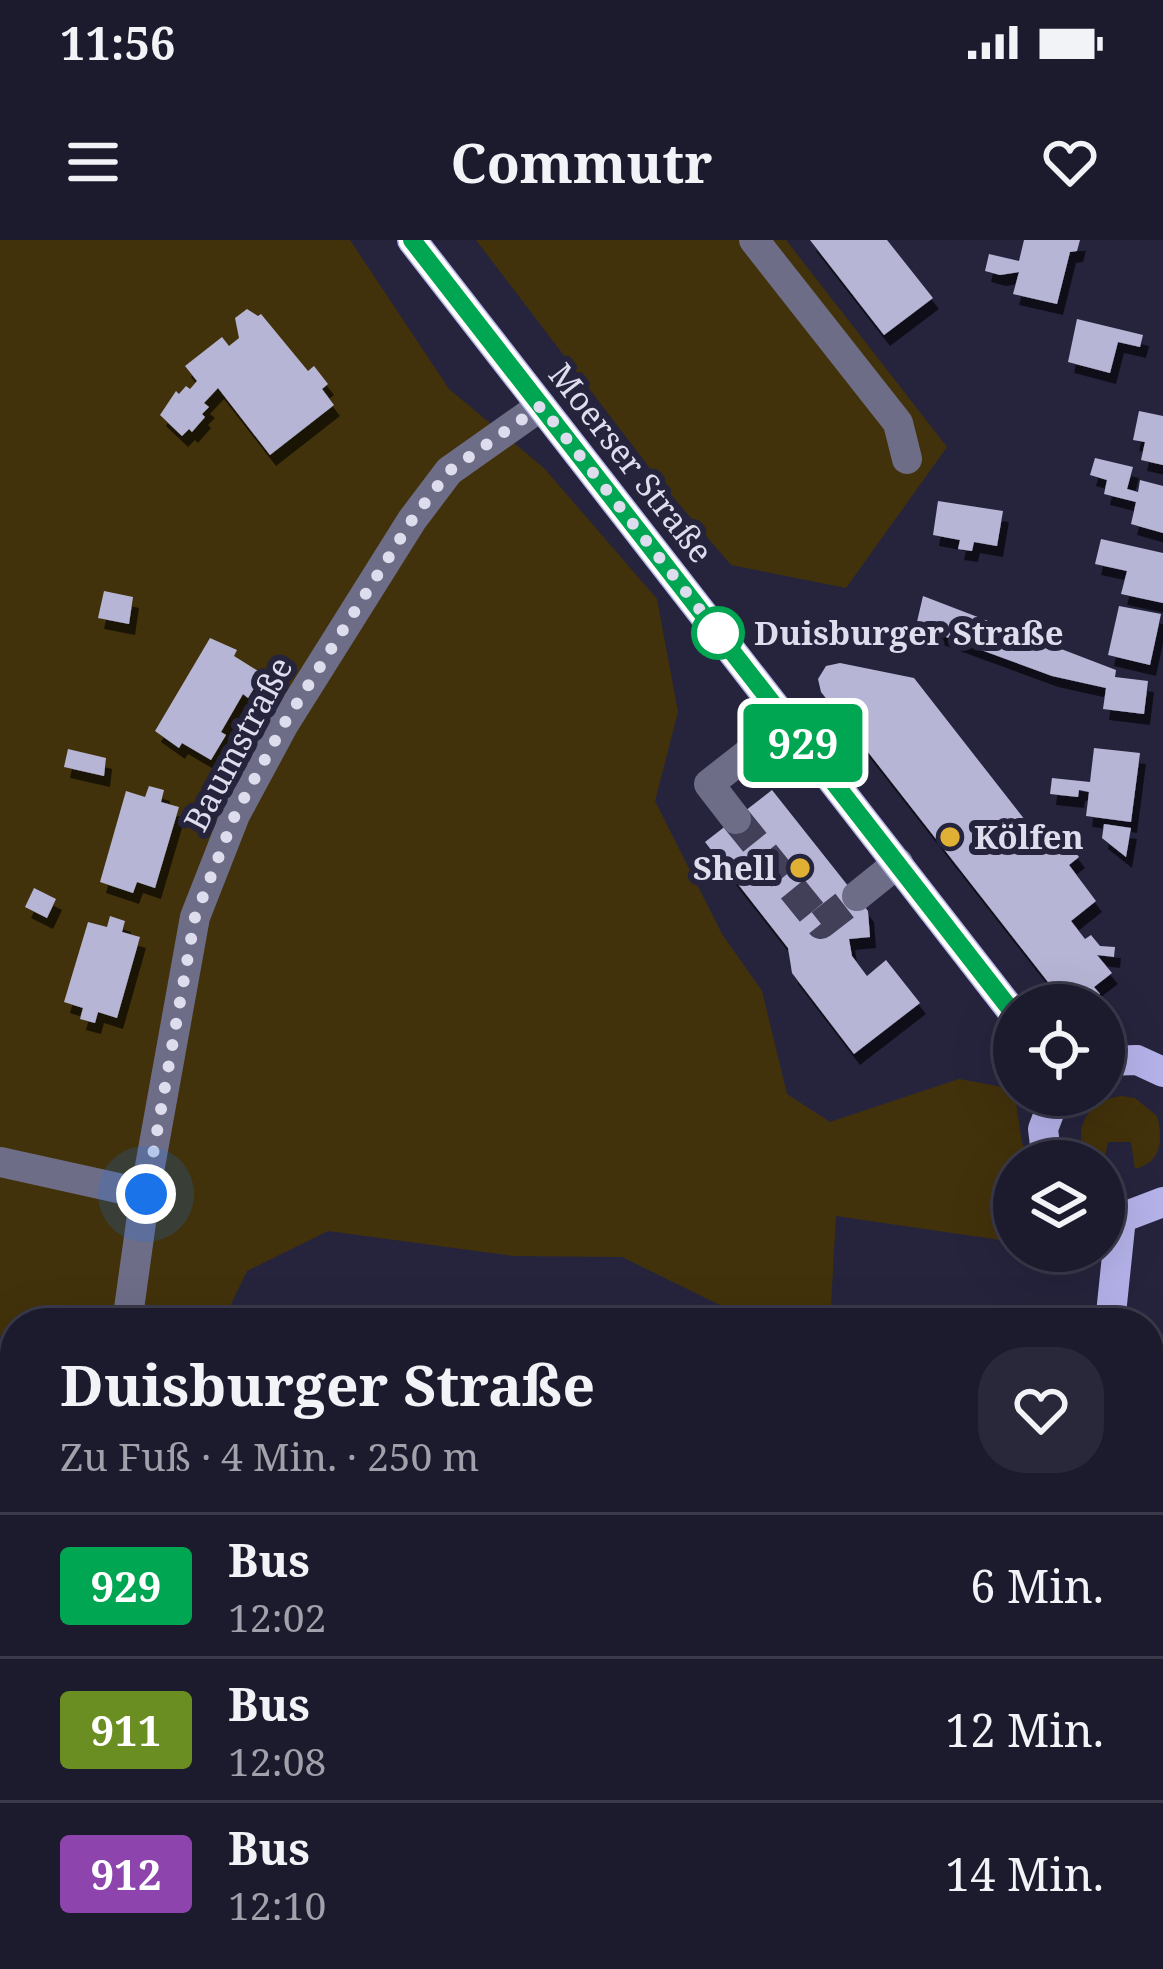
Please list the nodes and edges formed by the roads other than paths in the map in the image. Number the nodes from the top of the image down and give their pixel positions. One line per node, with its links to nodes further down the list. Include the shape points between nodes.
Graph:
1 (412, 240): 3 (main road, Moerser Straße)
2 (754, 240): 4 (street, via 898,423)
3 (541, 406): 5 (main road, Moerser Straße); 13 (street, Baumstraße, via 449,471 412,520 235,815 195,917)
4 (907, 459)
5 (787, 723): 6 (street, via 710,784); 7 (main road, Moerser Straße)
6 (736, 818)
7 (898, 863): 8 (street); 9 (main road, Moerser Straße)
8 (857, 896)
9 (993, 987)
10 (1125, 1060): 11 (main road)
11 (1163, 1072)
12 (0, 1162): 13 (street)
13 (146, 1194): 17 (street, Baumstraße)
14 (1163, 1202): 15 (main road)
15 (1125, 1213)
16 (1111, 1272): 18 (main road)
17 (130, 1308)
18 (1110, 1308)

